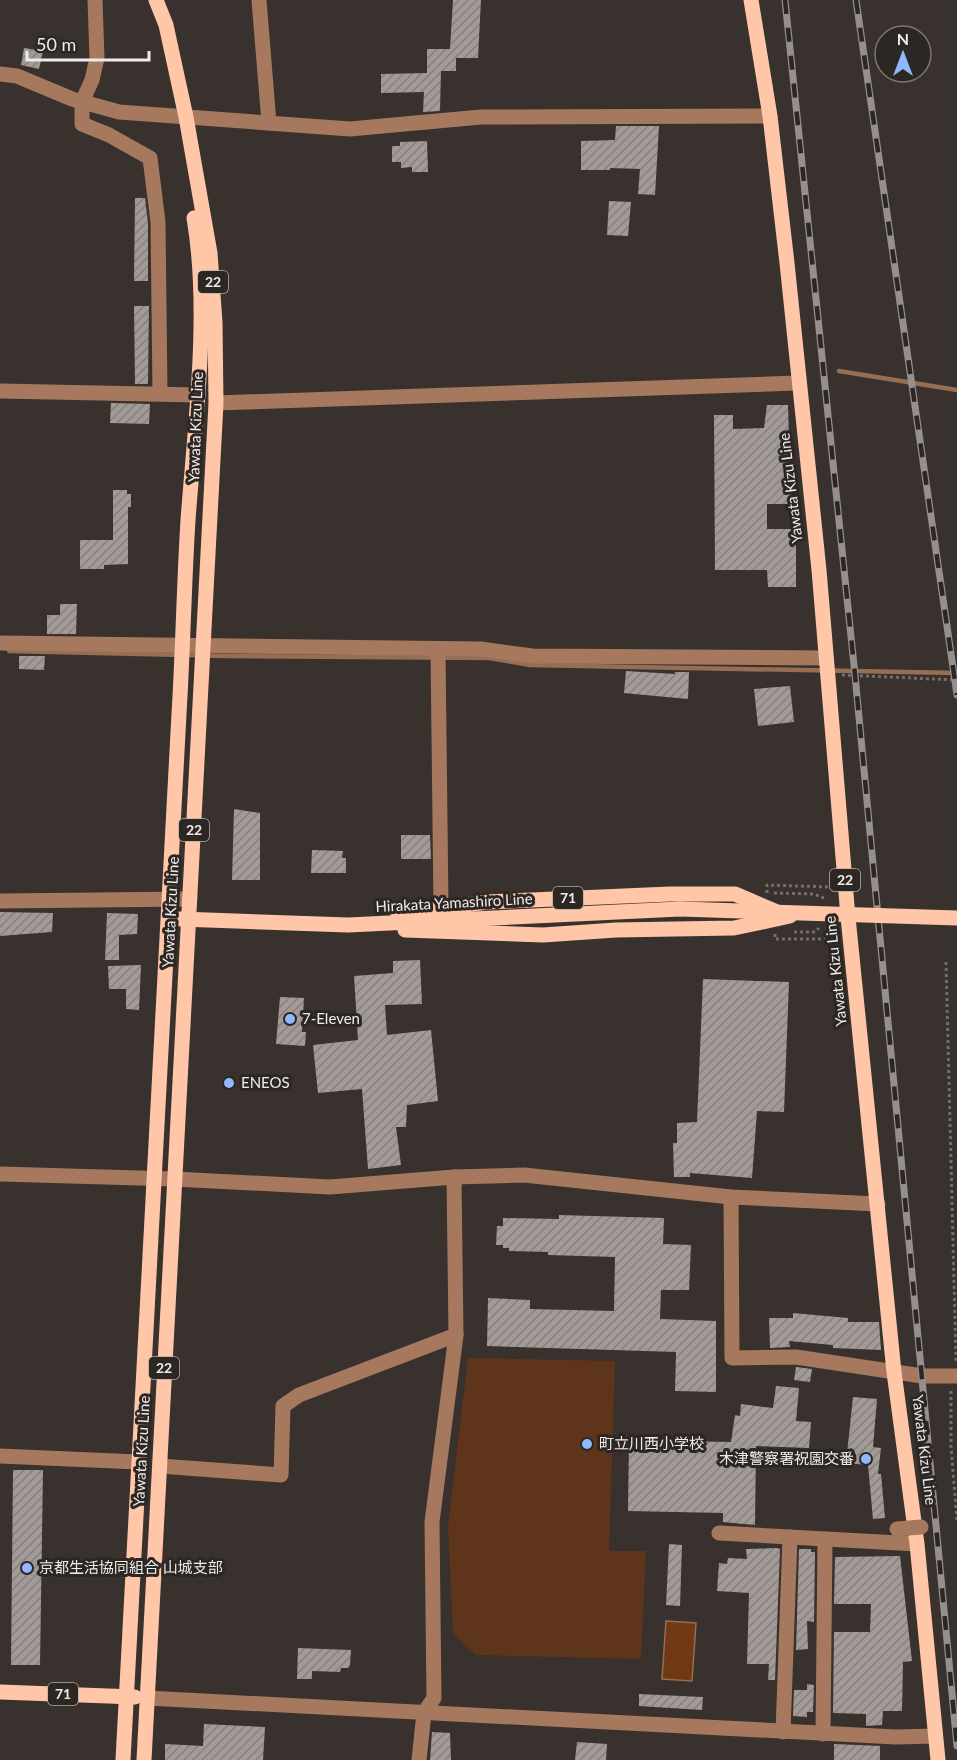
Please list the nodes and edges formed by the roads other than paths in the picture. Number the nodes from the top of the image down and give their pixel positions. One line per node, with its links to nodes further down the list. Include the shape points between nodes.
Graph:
1 (94, 0): 7 (street, via 97,58)
2 (151, 0): 9 (main road, Yawata Kizu Line / 22)
3 (156, 0): 9 (main road, Yawata Kizu Line / 22, via 166,25)
4 (259, 0): 10 (street)
5 (751, 0): 8 (main road, Yawata Kizu Line / 22)
6 (0, 74): 7 (street, via 17,76)
7 (82, 102): 9 (street, via 118,112); 13 (street, via 82,124 150,158 158,222)
8 (770, 116): 10 (street, via 481,117 350,129); 11 (main road, Yawata Kizu Line / 22)
9 (181, 117): 10 (street); 14 (main road, Yawata Kizu Line / 22, via 198,249); 15 (main road, Yawata Kizu Line / 22, via 210,254)
10 (269, 123)
11 (797, 383): 15 (street); 20 (main road, Yawata Kizu Line / 22)
12 (0, 391): 13 (street)
13 (160, 393): 14 (street)
14 (198, 394): 17 (main road, Yawata Kizu Line / 22)
15 (216, 403): 18 (main road, Yawata Kizu Line / 22)
16 (0, 643): 17 (street)
17 (183, 644): 18 (street); 21 (main road, Yawata Kizu Line / 22)
18 (203, 644): 19 (street); 22 (main road, Yawata Kizu Line / 22)
19 (438, 649): 20 (street, via 481,649 532,656); 24 (street)
20 (826, 658): 26 (main road, Yawata Kizu Line / 22)
21 (170, 899): 22 (street); 23 (street); 27 (main road, Yawata Kizu Line / 22)
22 (190, 899): 29 (main road, Yawata Kizu Line / 22)
23 (0, 901)
24 (441, 908): 25 (main road, 71, via 560,898 735,894); 30 (main road, 71)
25 (785, 916): 26 (main road, 71); 30 (main road, 71, via 734,928 543,934 429,933)
26 (848, 917): 36 (main road, Yawata Kizu Line / 22)
27 (168, 918): 29 (main road, Hirakata Yamashiro Line / 71); 33 (main road, Yawata Kizu Line / 22)
28 (957, 918): 30 (main road, Hirakata Yamashiro Line / 71, bridge, via 680,909)
29 (189, 919): 30 (main road, Hirakata Yamashiro Line / 71); 34 (main road, Yawata Kizu Line / 22)
30 (348, 925)
31 (0, 1174): 33 (street)
32 (454, 1177): 34 (street, via 330,1187); 35 (street, via 554,1177); 37 (street)
33 (156, 1178): 34 (street); 41 (main road, Yawata Kizu Line / 22)
34 (174, 1179): 42 (main road, Yawata Kizu Line / 22)
35 (731, 1197): 36 (street); 38 (street, via 732,1358 796,1357)
36 (878, 1204): 38 (main road, Yawata Kizu Line / 22)
37 (456, 1335): 42 (street, via 299,1395 283,1406 281,1475); 52 (street, via 432,1522 434,1698)
38 (894, 1372): 39 (street); 48 (main road, Yawata Kizu Line / 22)
39 (955, 1376)
40 (0, 1456): 41 (street)
41 (138, 1462): 50 (main road, Yawata Kizu Line / 22)
42 (160, 1466): 51 (main road, Yawata Kizu Line / 22)
43 (921, 1527): 44 (street, bridge)
44 (897, 1529)
45 (719, 1533): 46 (street)
46 (790, 1537): 47 (street); 53 (street)
47 (825, 1539): 48 (street); 54 (street)
48 (917, 1544): 55 (main road, Yawata Kizu Line / 22)
49 (0, 1692): 50 (main road, 71)
50 (127, 1696): 51 (main road, 71); 56 (main road, Yawata Kizu Line / 22)
51 (147, 1698): 52 (street); 57 (main road, Yawata Kizu Line / 22)
52 (424, 1713): 53 (street); 58 (street)
53 (783, 1732): 54 (street)
54 (824, 1734): 55 (street)
55 (935, 1736): 59 (main road, Yawata Kizu Line / 22)
56 (123, 1760)
57 (144, 1760)
58 (419, 1760)
59 (938, 1760)

